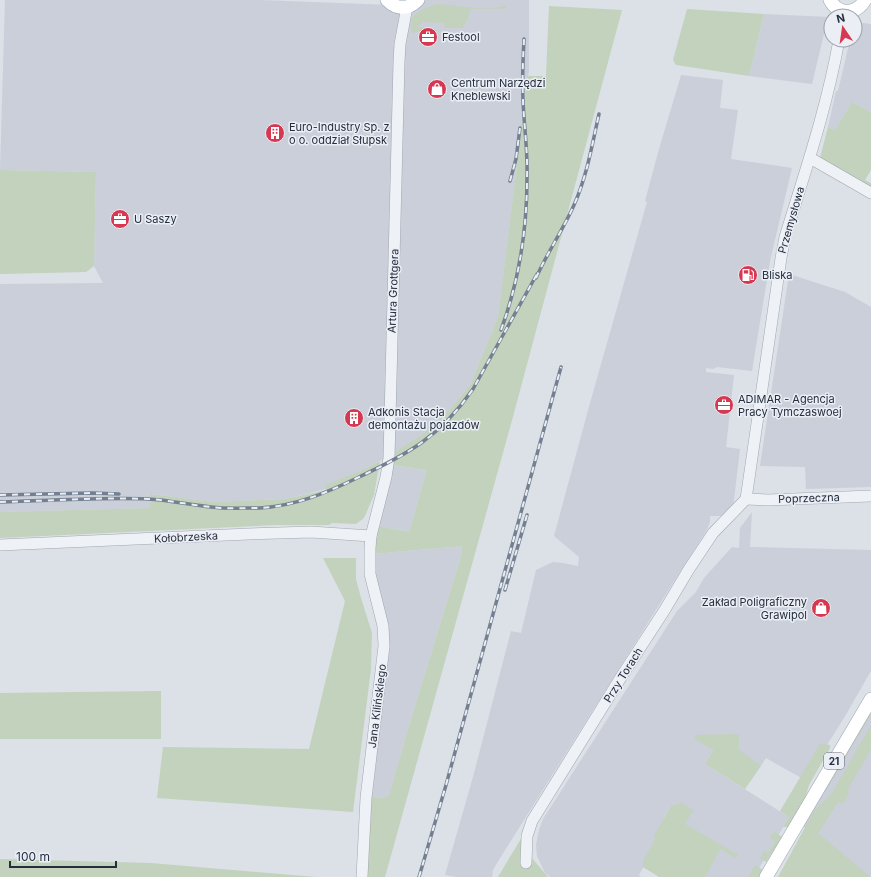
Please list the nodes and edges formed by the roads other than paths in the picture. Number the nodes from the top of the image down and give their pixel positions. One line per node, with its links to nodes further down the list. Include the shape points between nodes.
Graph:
1 (418, 0): 2 (main road, via 413,5)
2 (396, 5): 8 (street, Artura Grottgera, via 400,44 389,451 383,492)
3 (837, 48): 4 (street, Przemysłowa)
4 (810, 158): 5 (street); 7 (street, Przemysłowa, via 785,237 781,258)
5 (871, 192)
6 (871, 496): 7 (street, Poprzeczna)
7 (746, 499): 11 (street, Przy Torach, via 713,533 689,569 532,820 527,836)
8 (371, 536): 9 (street, Kołobrzeska, via 311,532); 12 (street, Jana Kilińskiego, via 370,574 381,617 384,646 366,798)
9 (0, 546)
10 (871, 699): 13 (main road, 21)
11 (526, 863)
12 (362, 877)
13 (766, 877)

